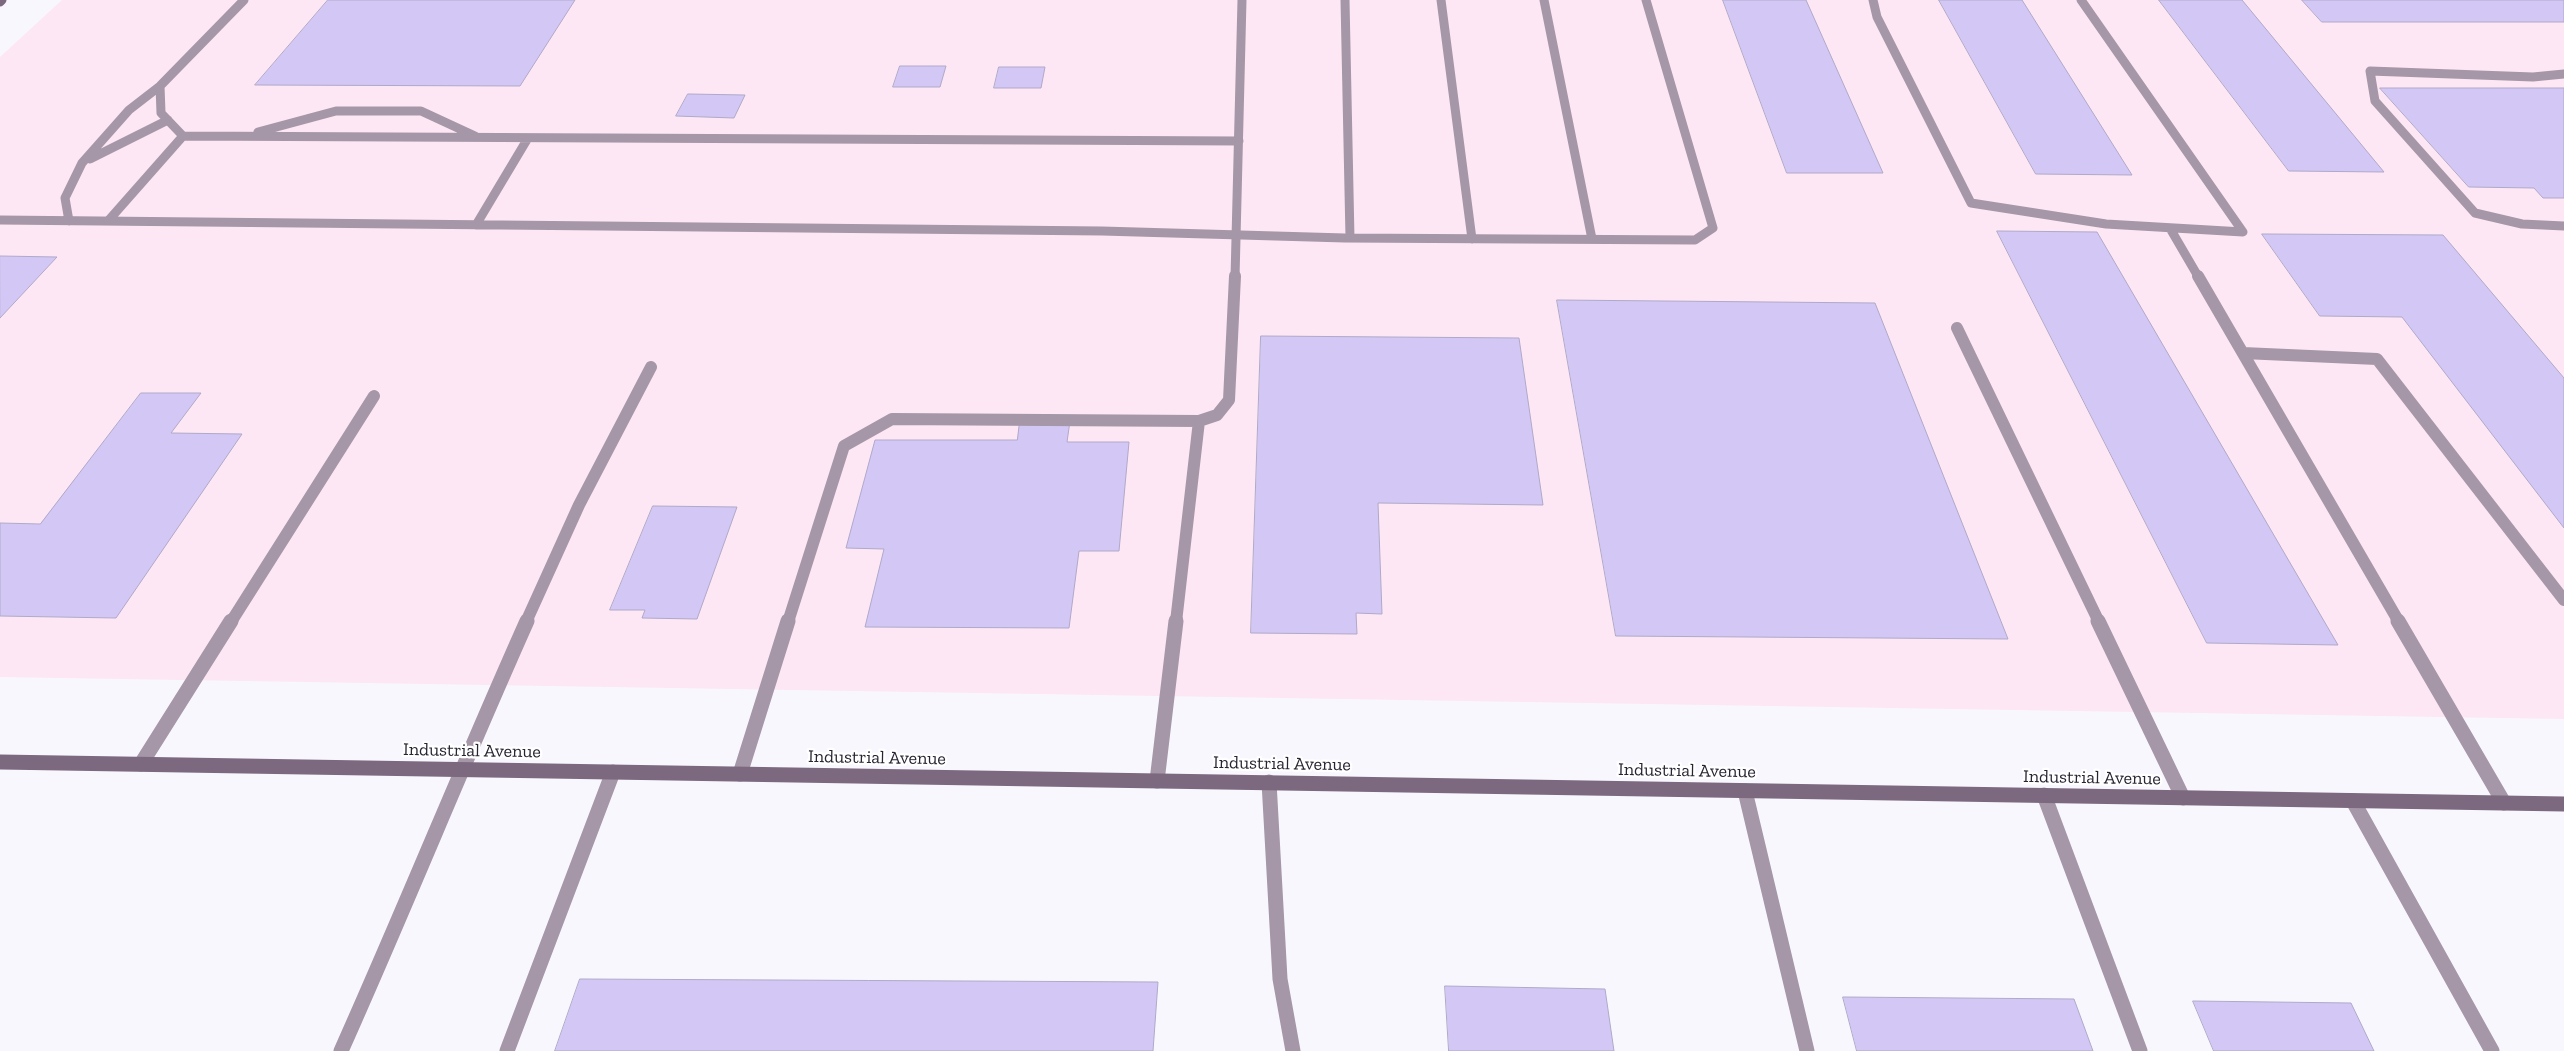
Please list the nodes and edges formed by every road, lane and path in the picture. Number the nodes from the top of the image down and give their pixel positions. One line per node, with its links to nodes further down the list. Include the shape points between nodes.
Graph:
1 (244, 0): 10 (lane)
2 (1242, 0): 16 (lane)
3 (1345, 0): 25 (lane)
4 (1441, 0): 26 (lane)
5 (1544, 0): 27 (lane)
6 (1646, 0): 27 (lane, via 1713,228 1695,240)
7 (1873, 0): 23 (lane, via 1877,17 1971,203 2038,216)
8 (2081, 0): 23 (lane, via 2243,232)
9 (2564, 74): 22 (lane, via 2533,77 2370,71 2375,101 2475,213 2522,224)
10 (160, 86): 11 (lane, via 160,113); 17 (lane, via 129,110)
11 (168, 120): 12 (lane); 17 (lane)
12 (183, 136): 13 (lane); 20 (lane)
13 (243, 136): 14 (lane); 14 (lane, via 336,112 421,111)
14 (480, 138): 15 (lane)
15 (528, 138): 16 (lane); 21 (lane)
16 (1239, 141): 24 (lane)
17 (82, 163): 19 (lane, via 65,198)
18 (0, 220): 19 (lane)
19 (70, 221): 20 (lane)
20 (108, 221): 21 (lane)
21 (476, 225): 24 (lane)
22 (2564, 226)
23 (2171, 230): 29 (lane)
24 (1237, 233): 25 (lane); 32 (lane, via 1229,400 1217,416)
25 (1350, 238): 26 (lane)
26 (1472, 239): 27 (lane)
27 (1592, 239)
28 (1957, 328): 43 (lane)
29 (2243, 353): 33 (lane, via 2377,359); 45 (lane)
30 (651, 367): 36 (lane, via 578,505)
31 (374, 396): 35 (lane)
32 (1199, 421): 38 (lane, via 892,419 844,446); 39 (lane)
33 (2564, 600)
34 (0, 762): 35 (main road, Industrial Avenue)
35 (141, 764): 36 (main road, Industrial Avenue)
36 (460, 770): 37 (main road, Industrial Avenue); 47 (lane)
37 (613, 772): 38 (main road, Industrial Avenue); 48 (lane)
38 (740, 774): 39 (main road, Industrial Avenue)
39 (1157, 781): 40 (main road, Industrial Avenue)
40 (1269, 782): 41 (main road, Industrial Avenue); 49 (lane, via 1280,979)
41 (1746, 791): 42 (main road, Industrial Avenue); 50 (lane)
42 (2044, 795): 43 (main road, Industrial Avenue); 51 (lane)
43 (2183, 798): 44 (main road, Industrial Avenue)
44 (2353, 801): 45 (main road, Industrial Avenue); 52 (lane)
45 (2504, 803): 46 (main road, Industrial Avenue)
46 (2564, 804)
47 (341, 1051)
48 (507, 1051)
49 (1294, 1051)
50 (1807, 1051)
51 (2140, 1051)
52 (2492, 1051)

